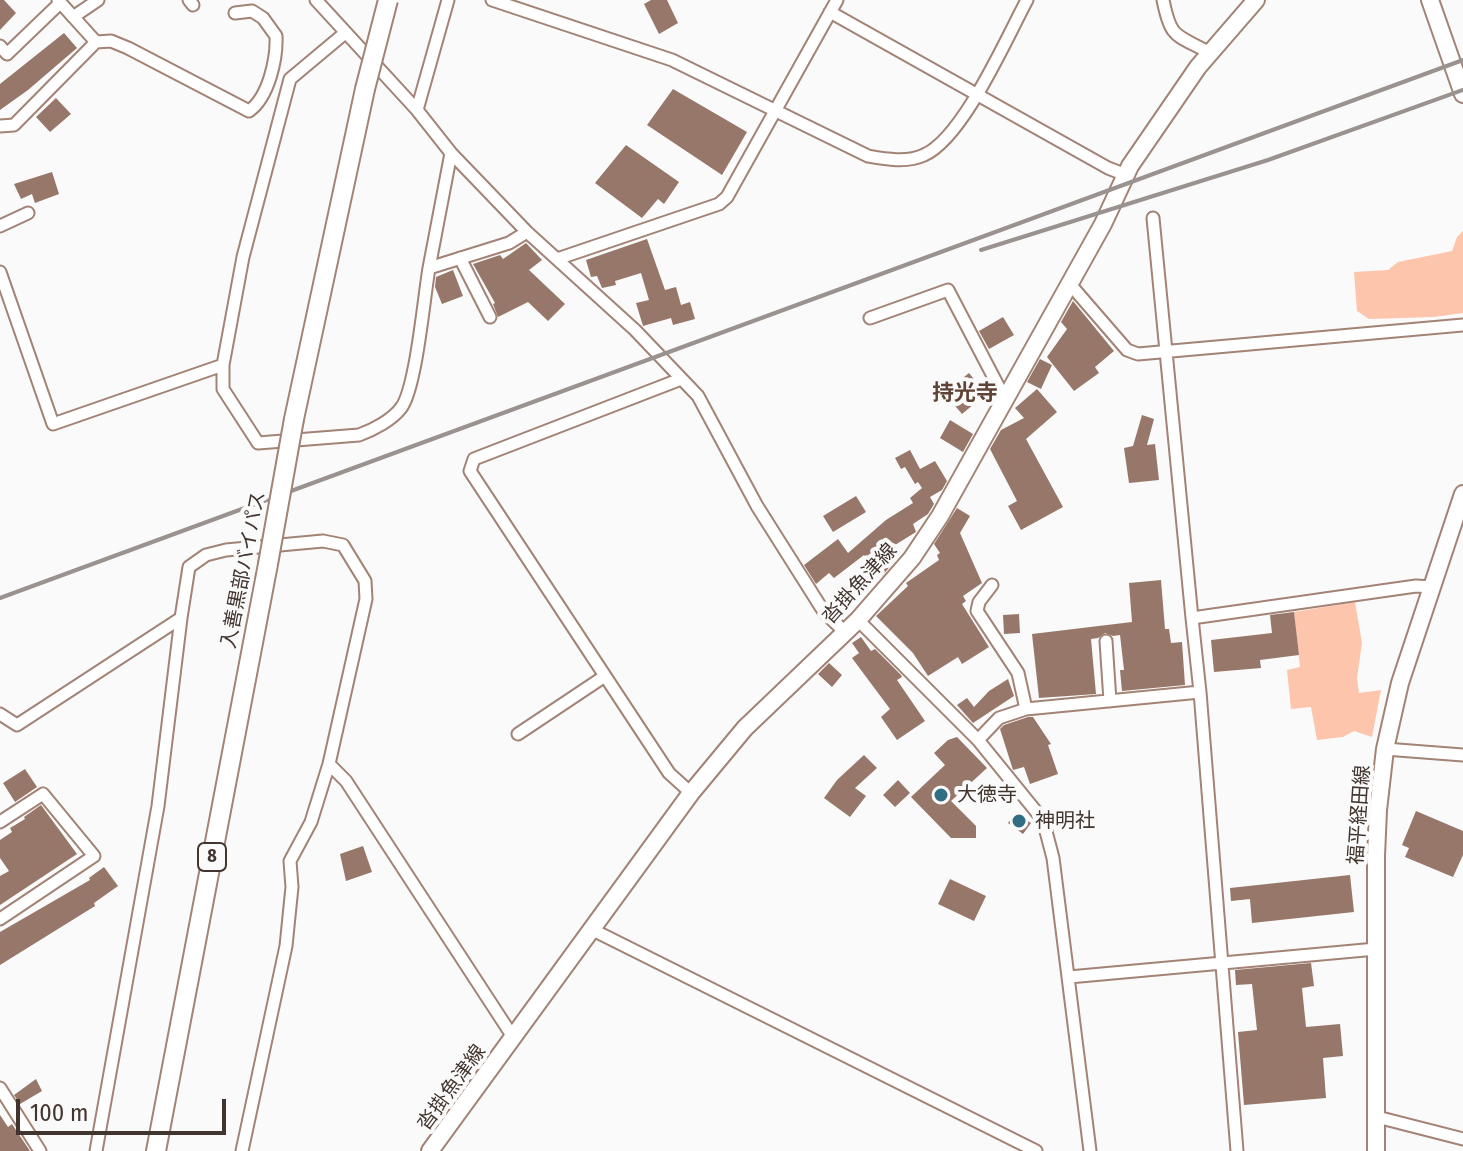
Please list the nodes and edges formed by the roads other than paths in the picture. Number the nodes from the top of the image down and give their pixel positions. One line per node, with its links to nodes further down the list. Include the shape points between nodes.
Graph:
1 (98, 0): 14 (street)
2 (316, 0): 15 (street)
3 (388, 0): 72 (highway, 入善黒部バイパス / 8, bridge, via 294,419)
4 (448, 0): 21 (street)
5 (492, 0): 22 (street, via 672,60)
6 (837, 0): 12 (street)
7 (1027, 0): 20 (street)
8 (1163, 0): 18 (street, via 1174,33)
9 (1256, 0): 18 (main road, 沓掛魚津線)
10 (1430, 0): 19 (main road)
11 (59, 1): 14 (street); 17 (street, via 7,54)
12 (830, 12): 20 (street); 22 (street)
13 (235, 13): 16 (street, via 252,11 276,36 274,68 249,111 128,48)
14 (73, 17): 16 (street)
15 (345, 33): 21 (street); 39 (street, via 290,79 243,257)
16 (96, 42): 23 (street, via 14,125)
17 (0, 46)
18 (1210, 53): 25 (main road, 沓掛魚津線)
19 (1463, 94)
20 (976, 95): 22 (street, via 950,134 924,155 893,160 868,156); 25 (street)
21 (417, 110): 24 (street)
22 (774, 110): 31 (street, via 719,204)
23 (0, 126)
24 (451, 153): 29 (street); 32 (street)
25 (1126, 175): 34 (main road, 沓掛魚津線)
26 (28, 213): 28 (street)
27 (1153, 218): 38 (street)
28 (0, 226)
29 (527, 232): 30 (street); 31 (street)
30 (460, 258): 32 (street); 35 (street)
31 (557, 259): 40 (street)
32 (429, 268): 39 (street, via 410,390 400,409 371,431 258,443 223,389)
33 (0, 272): 39 (street, via 53,424)
34 (1069, 283): 38 (street, via 1127,350); 41 (main road, 沓掛魚津線)
35 (490, 317)
36 (870, 318): 41 (street, via 948,290)
37 (1463, 325): 38 (street)
38 (1167, 351): 46 (street)
39 (223, 365)
40 (681, 379): 47 (street, via 698,396 757,506 824,612); 49 (street, via 474,459 470,471)
41 (1005, 399): 47 (main road, 沓掛魚津線, via 912,558)
42 (1463, 494): 44 (main road, 福平経田線)
43 (992, 585): 52 (street, via 977,611 1018,673)
44 (1432, 587): 46 (street); 56 (main road, 福平経田線)
45 (181, 618): 53 (street, via 17,725); 58 (street, via 189,567 206,555 323,541 343,545 365,581 366,599); 71 (street, via 158,806)
46 (1192, 618): 50 (street)
47 (852, 626): 55 (street); 59 (main road, 沓掛魚津線, via 745,728)
48 (1106, 641): 51 (street)
49 (605, 676): 54 (street); 59 (street, via 669,773)
50 (1200, 692): 51 (street); 64 (street)
51 (1110, 701): 52 (street)
52 (1026, 709): 55 (street, via 999,718)
53 (0, 714)
54 (518, 734)
55 (978, 740): 65 (street, via 1043,820)
56 (1385, 749): 57 (street); 63 (main road, 福平経田線, via 1378,810)
57 (1463, 755)
58 (329, 764): 66 (street, via 346,781); 73 (street, via 311,822 290,861 286,946)
59 (691, 793): 62 (main road, 沓掛魚津線)
60 (0, 822): 61 (street, via 43,794 94,856)
61 (0, 919)
62 (591, 929): 66 (main road, 沓掛魚津線); 75 (street)
63 (1376, 949): 64 (street); 68 (main road, 福平経田線)
64 (1223, 963): 65 (street); 77 (street)
65 (1069, 977): 76 (street)
66 (513, 1037): 74 (main road, 沓掛魚津線)
67 (0, 1088): 70 (street)
68 (1377, 1117): 69 (street); 78 (main road, 福平経田線)
69 (1463, 1139)
70 (40, 1151)
71 (96, 1151)
72 (156, 1151)
73 (242, 1151)
74 (430, 1151)
75 (1036, 1151)
76 (1090, 1151)
77 (1237, 1151)
78 (1376, 1151)

